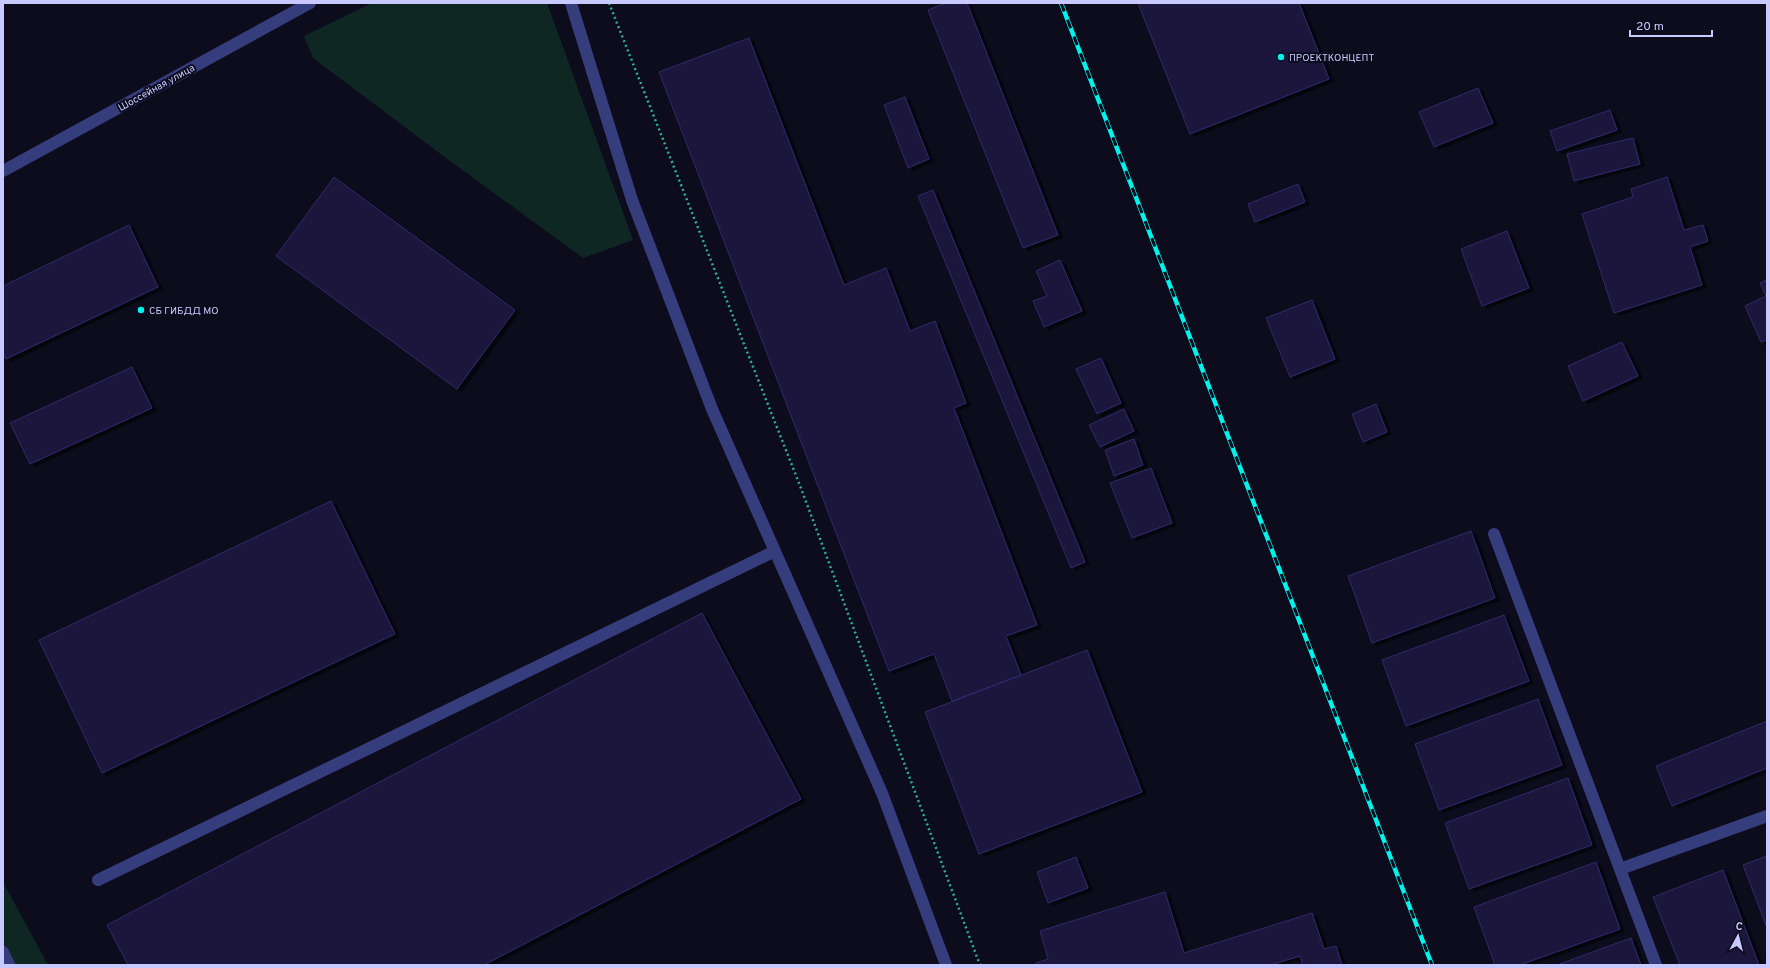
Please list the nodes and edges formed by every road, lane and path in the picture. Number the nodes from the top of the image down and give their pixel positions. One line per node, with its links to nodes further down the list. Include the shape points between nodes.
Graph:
1 (310, 3): 4 (street, Шоссейная улица)
2 (571, 3): 6 (street, via 632,200 712,409)
3 (609, 3): 13 (path, via 799,483)
4 (3, 171)
5 (1494, 534): 8 (street)
6 (775, 551): 9 (street); 12 (street, via 882,793)
7 (1767, 816): 8 (street)
8 (1620, 869): 14 (street)
9 (98, 880)
10 (3, 952): 11 (street)
11 (9, 965)
12 (946, 965)
13 (980, 965)
14 (1656, 965)

